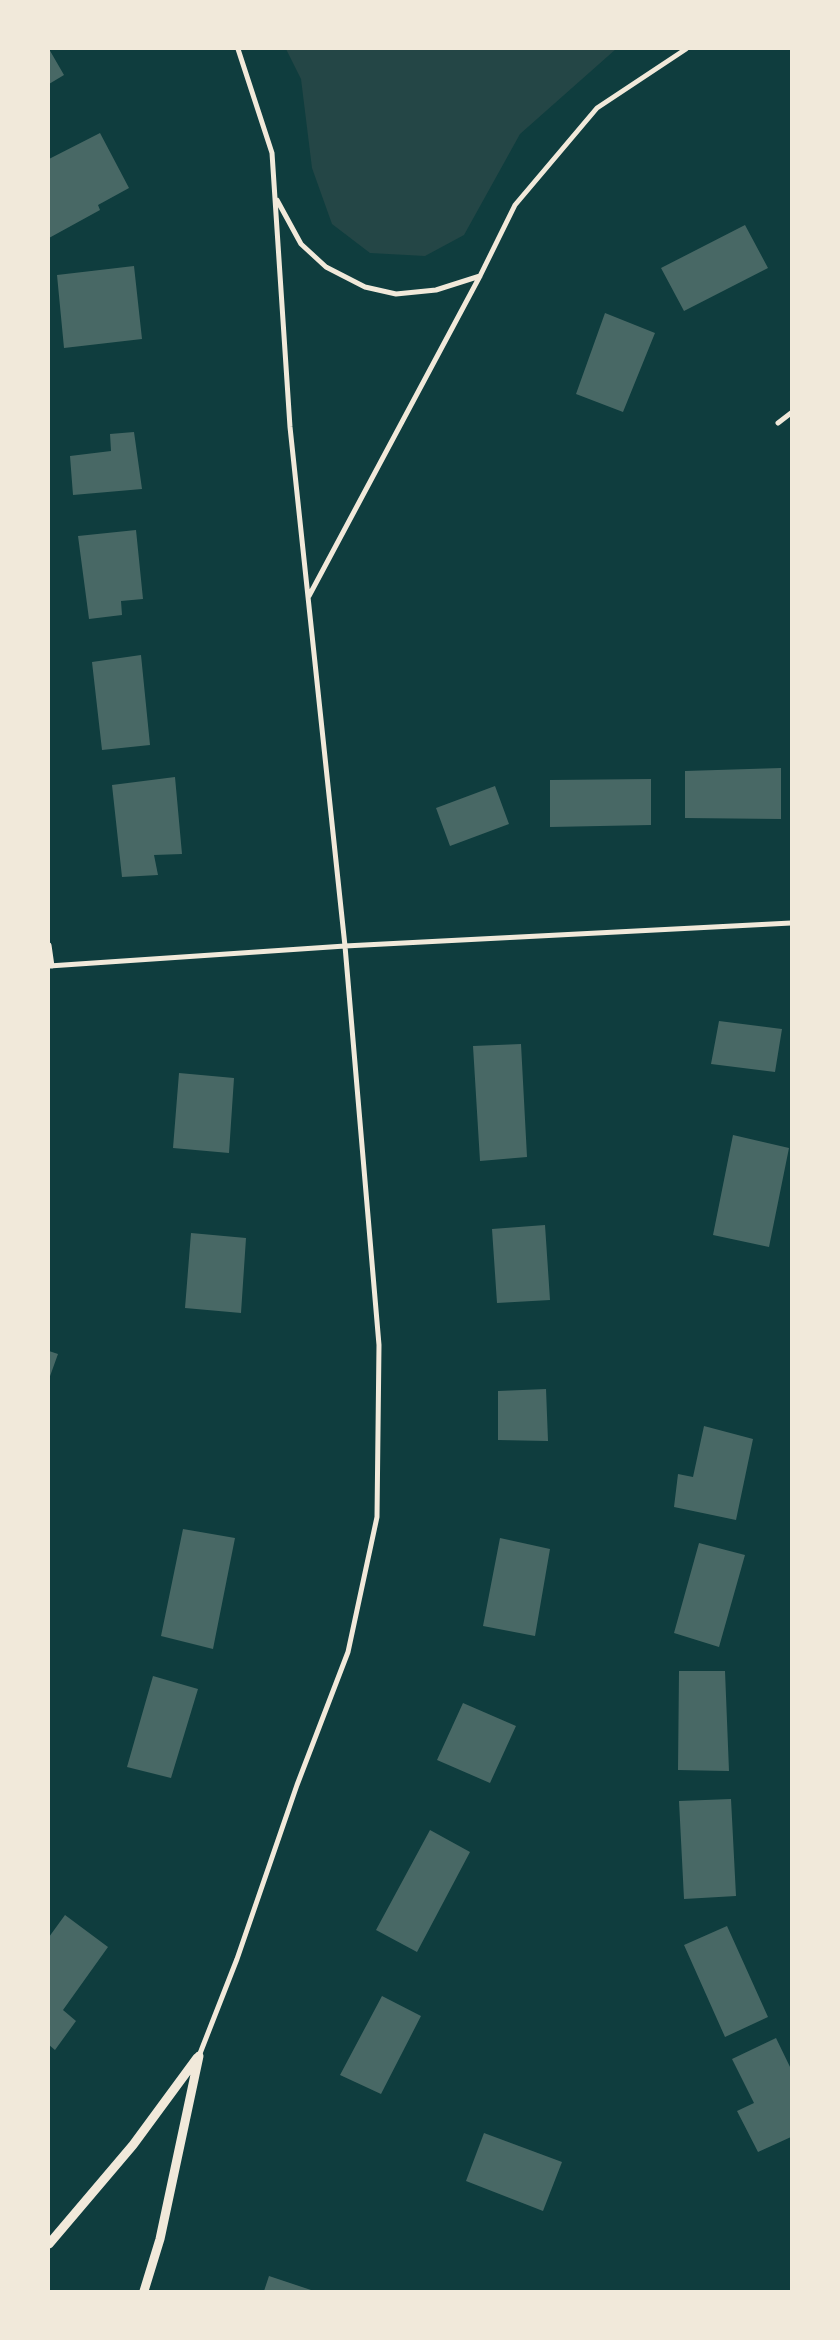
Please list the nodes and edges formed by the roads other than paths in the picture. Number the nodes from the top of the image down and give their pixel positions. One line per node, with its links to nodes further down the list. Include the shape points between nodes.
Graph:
1 (238, 49): 3 (street, via 272,153)
2 (686, 49): 4 (street, via 597,108 515,205)
3 (275, 198): 4 (street, via 301,244 326,267 365,287 396,294 436,290); 7 (street, via 290,428)
4 (480, 276): 7 (street)
5 (791, 414): 6 (street)
6 (778, 423)
7 (309, 596): 10 (street)
8 (791, 923): 10 (street)
9 (49, 945): 11 (street)
10 (344, 946): 11 (street); 12 (street, via 379,1345 377,1517 348,1652)
11 (50, 966)
12 (199, 2056): 13 (street, via 133,2144); 14 (street, via 160,2238)
13 (49, 2244)
14 (144, 2291)

